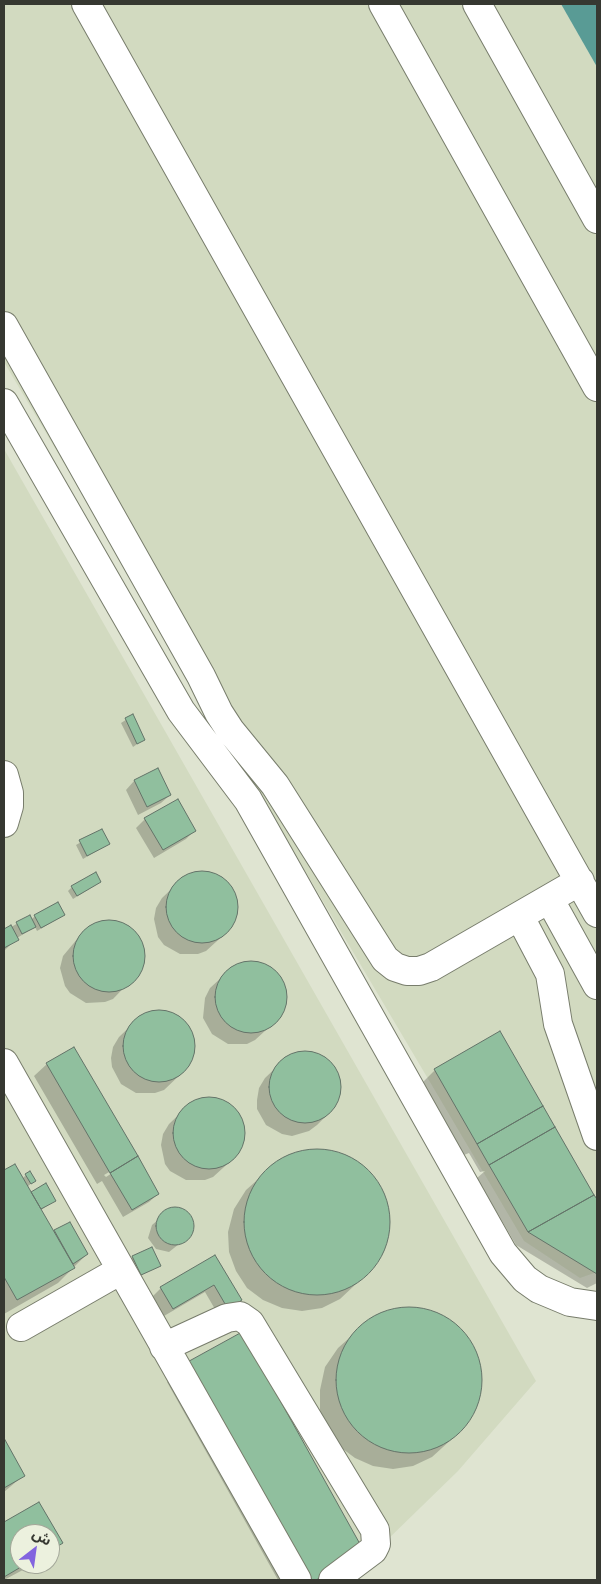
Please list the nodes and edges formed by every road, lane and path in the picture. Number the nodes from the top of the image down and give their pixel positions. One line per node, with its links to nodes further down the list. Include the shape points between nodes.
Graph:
1 (86, 4): 11 (lane)
2 (106, 4): 11 (lane)
3 (383, 4): 7 (lane)
4 (477, 4): 5 (lane)
5 (597, 219)
6 (4, 326): 14 (lane, via 219,713 275,784 385,959 395,967 419,971)
7 (597, 386)
8 (4, 403): 21 (lane, via 171,695 197,735 248,800 503,1253 539,1289 570,1302)
9 (4, 775): 10 (lane, via 9,806)
10 (4, 823)
11 (588, 879): 12 (lane); 13 (lane)
12 (550, 900): 14 (lane); 15 (lane)
13 (597, 914): 15 (lane)
14 (520, 917): 16 (lane)
15 (568, 932): 16 (lane); 17 (lane)
16 (538, 950): 19 (lane, via 550,974 558,1024)
17 (597, 985)
18 (4, 1063): 20 (lane)
19 (597, 1136)
20 (121, 1270): 22 (lane); 23 (lane)
21 (597, 1306)
22 (21, 1327)
23 (164, 1347): 24 (lane); 25 (lane, via 233,1316 240,1316 250,1323 375,1530 374,1550)
24 (297, 1580)
25 (333, 1580)

